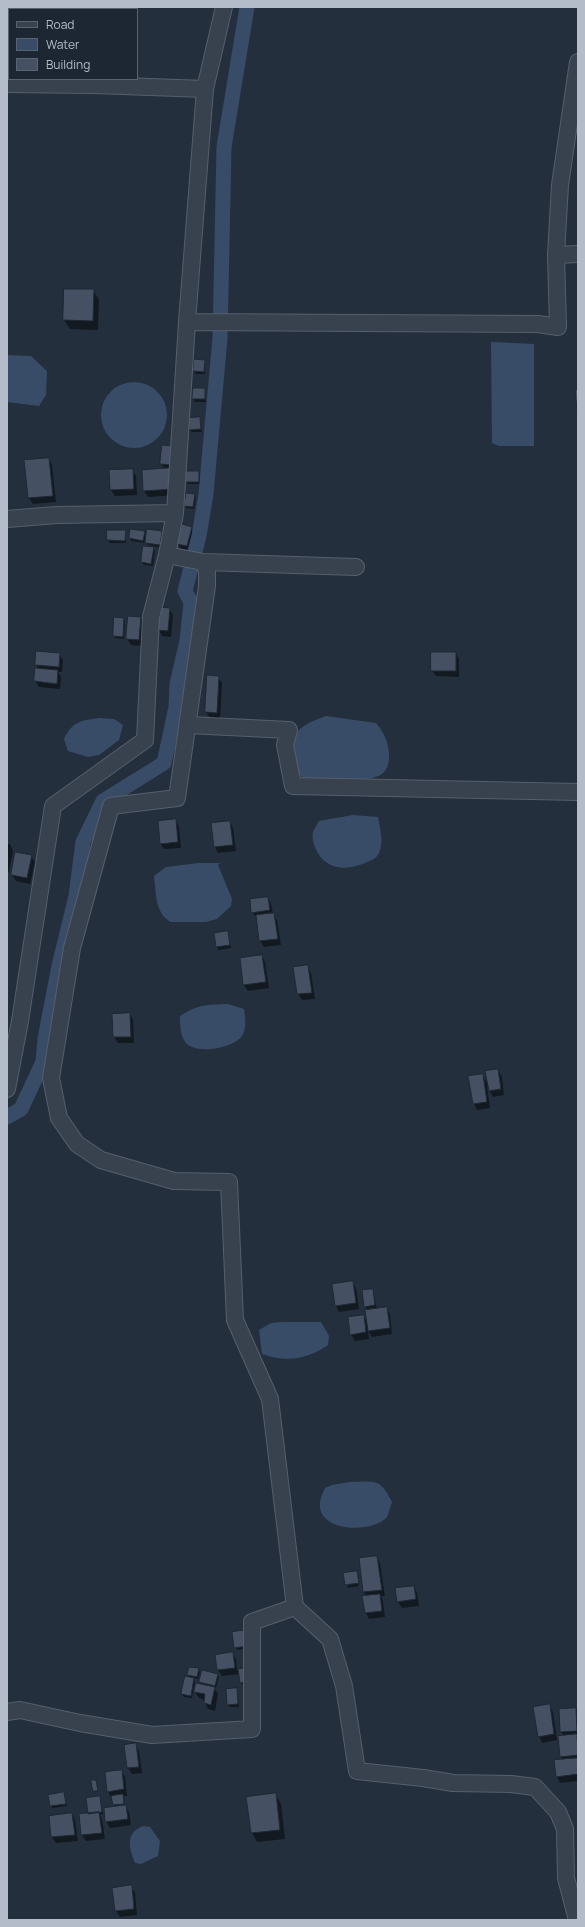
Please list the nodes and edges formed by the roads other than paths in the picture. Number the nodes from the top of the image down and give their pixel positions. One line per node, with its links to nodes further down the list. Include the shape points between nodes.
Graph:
1 (224, 7): 4 (street)
2 (578, 62): 6 (street, via 560,185)
3 (7, 84): 4 (street)
4 (205, 89): 7 (street)
5 (578, 254): 6 (street)
6 (556, 255): 7 (street, via 558,327 538,324)
7 (187, 322): 8 (street)
8 (175, 514): 9 (street, via 57,515); 10 (street)
9 (7, 519)
10 (169, 556): 11 (street); 15 (street, via 151,617 145,740 53,806)
11 (203, 562): 12 (street); 13 (street, via 207,570 207,586)
12 (356, 567)
13 (188, 725): 14 (street, via 289,730 286,745 293,786); 16 (street, via 177,798 111,806 72,948 51,1078 59,1118 77,1144 101,1160 174,1181 229,1182 235,1320 270,1398)
14 (578, 792)
15 (7, 1089)
16 (295, 1607): 17 (street, via 252,1622 252,1729 152,1735 20,1710); 18 (street, via 330,1639 344,1686 357,1771 453,1783 535,1787 558,1812 565,1829 566,1878)
17 (7, 1712)
18 (577, 1920)

